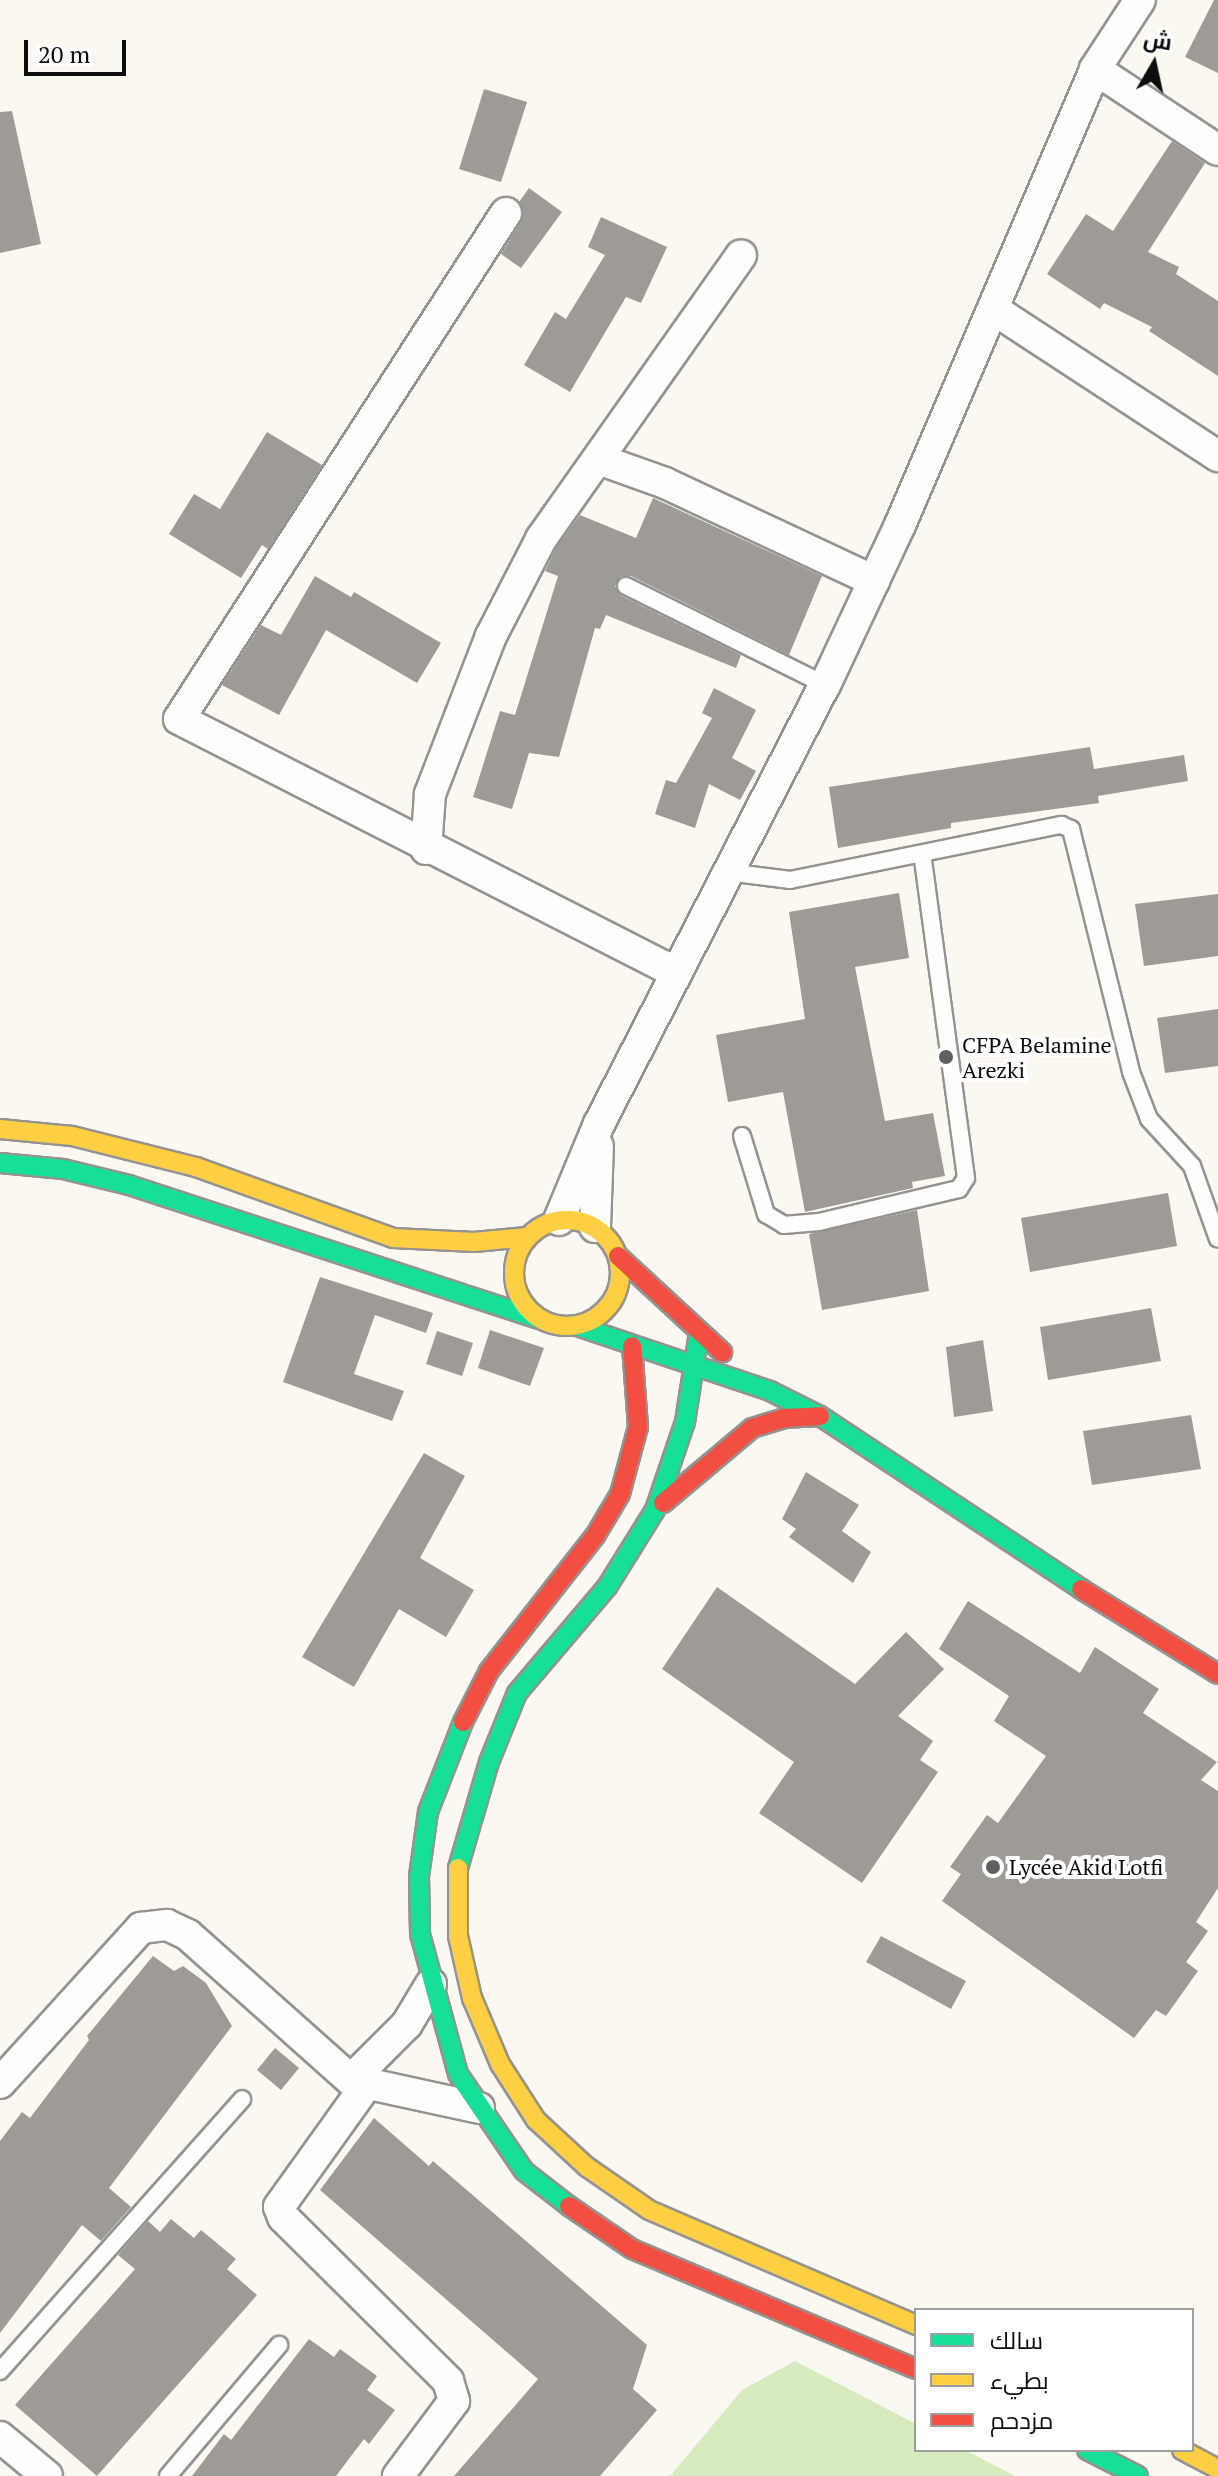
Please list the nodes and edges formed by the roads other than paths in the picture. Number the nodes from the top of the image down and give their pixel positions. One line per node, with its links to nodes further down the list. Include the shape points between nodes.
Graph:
1 (1140, 0): 2 (street)
2 (1095, 69): 3 (street); 6 (street)
3 (1218, 150)
4 (506, 213): 12 (street, via 179,719)
5 (741, 255): 8 (street)
6 (993, 309): 7 (street); 9 (street)
7 (1218, 456)
8 (598, 459): 9 (street, via 665,483); 12 (street, via 541,539 491,636 430,794)
9 (874, 581): 11 (street)
10 (626, 586): 11 (lane)
11 (825, 685): 14 (street)
12 (426, 849): 15 (street)
13 (922, 854): 14 (lane, via 790,880); 18 (lane, via 966,1178 959,1189 819,1222 784,1225 766,1214); 23 (lane, via 1061,825 1071,829 1131,1072 1149,1119 1192,1166)
14 (727, 872): 15 (street)
15 (675, 972): 16 (street)
16 (599, 1124): 20 (street); 21 (street)
17 (0, 1129): 22 (main road, via 72,1136 196,1167 393,1238 474,1242)
18 (742, 1136)
19 (0, 1163): 25 (main road, via 63,1169 129,1185)
20 (559, 1220): 21 (main road); 22 (main road)
21 (595, 1227): 24 (main road)
22 (527, 1237): 25 (main road, via 513,1271 516,1290)
23 (1218, 1239)
24 (618, 1256): 26 (main road, via 617,1293 599,1314); 27 (main road)
25 (539, 1319): 26 (main road)
26 (574, 1325): 28 (main road)
27 (699, 1333): 29 (main road); 30 (main road)
28 (632, 1346): 29 (main road); 34 (main road, via 638,1427 620,1494 595,1536 489,1671 456,1736 428,1812 419,1890 420,1934)
29 (697, 1367): 30 (main road); 32 (main road)
30 (770, 1391): 31 (main road)
31 (820, 1416): 32 (main road, via 784,1418 752,1428); 33 (main road, via 1002,1540)
32 (655, 1510): 39 (main road, via 607,1587 517,1693 489,1762 456,1875 458,1936 472,1998 500,2064 536,2120 587,2167 649,2210)
33 (1218, 1674)
34 (431, 1984): 35 (street, via 407,2024); 38 (main road, via 458,2074)
35 (359, 2082): 36 (street, via 188,1935 167,1925 141,1928); 38 (street); 49 (street, via 279,2207 283,2217 448,2381 454,2401)
36 (0, 2083)
37 (242, 2099): 42 (lane)
38 (479, 2108): 41 (main road, via 524,2171 632,2249)
39 (914, 2324)
40 (279, 2345): 48 (lane)
41 (914, 2368)
42 (0, 2371)
43 (0, 2437): 47 (street)
44 (1091, 2452): 50 (main road)
45 (1186, 2452): 46 (main road)
46 (1218, 2469)
47 (47, 2476)
48 (168, 2476)
49 (398, 2476)
50 (1138, 2476)

